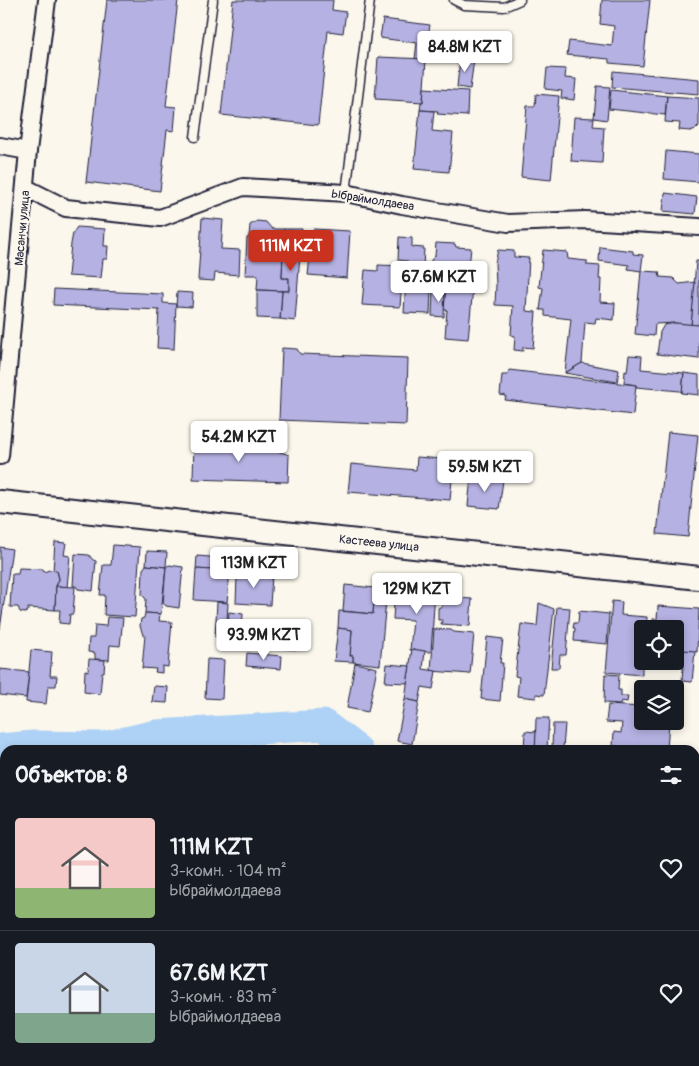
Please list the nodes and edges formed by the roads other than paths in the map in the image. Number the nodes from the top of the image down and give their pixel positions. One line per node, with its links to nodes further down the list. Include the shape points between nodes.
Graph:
1 (47, 0): 8 (street, Масанчи улица)
2 (213, 0): 6 (lane)
3 (370, 0): 10 (lane)
4 (454, 0): 5 (lane, via 464,5 504,7)
5 (520, 0)
6 (195, 137)
7 (0, 146): 8 (street)
8 (28, 151): 9 (street, Масанчи улица)
9 (26, 188): 10 (street, Ыбраймолдаева, via 66,208 160,218 243,187); 12 (street, Масанчи улица)
10 (346, 194): 11 (street, Ыбраймолдаева, via 508,222 585,220)
11 (699, 227)
12 (0, 456)
13 (0, 502): 14 (street, Кастеева улица)
14 (699, 578)

